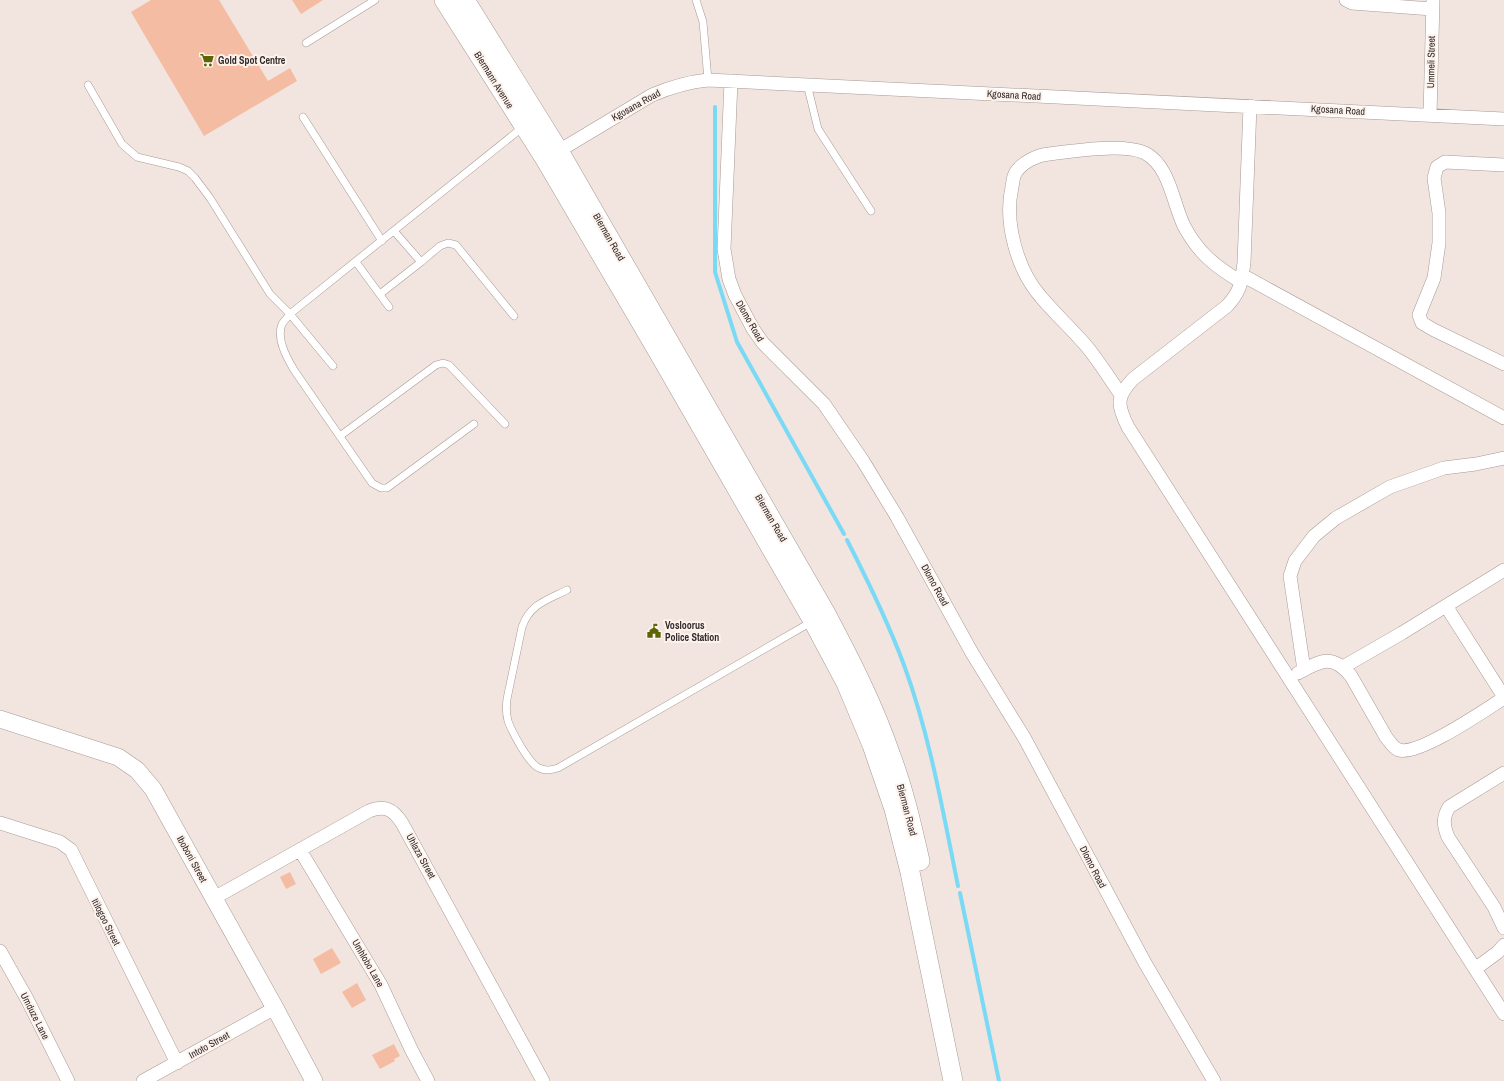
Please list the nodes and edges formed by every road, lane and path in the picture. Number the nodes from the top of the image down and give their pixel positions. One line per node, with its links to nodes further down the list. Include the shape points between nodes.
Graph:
1 (375, 0): 7 (lane)
2 (444, 0): 16 (main road, Biermann Avenue)
3 (465, 0): 17 (main road, Bierman Road)
4 (696, 0): 8 (lane, via 703,22)
5 (1346, 0): 6 (street, Ummeli Street, via 1352,3)
6 (1432, 5): 13 (street, Ummeli Street)
7 (306, 43)
8 (708, 80): 9 (street, Kgosana Road); 17 (street, Kgosana Road, via 669,87 652,95)
9 (731, 81): 10 (street, Kgosana Road); 65 (street, Dlomo Road, via 724,249 729,279 735,295 763,343 824,404 863,461 1025,739 1145,963)
10 (806, 84): 12 (street, Kgosana Road); 19 (lane, via 818,129)
11 (88, 85): 27 (lane, via 122,144 130,152 146,160 179,167 195,178 270,294)
12 (1250, 106): 13 (street, Kgosana Road); 24 (street)
13 (1430, 115): 15 (street, Kgosana Road)
14 (303, 117): 21 (lane)
15 (1504, 119)
16 (524, 126): 17 (main road, Biermann Avenue); 20 (lane)
17 (552, 155): 40 (main road, Bierman Road, via 657,350); 64 (main road, Bierman Road, via 825,612 872,707 891,755 911,820)
18 (1504, 165): 29 (street, via 1445,162 1438,167 1434,178 1439,213 1439,243 1434,278 1419,315 1422,323 1434,330)
19 (871, 211)
20 (394, 231): 21 (lane); 23 (lane)
21 (382, 241): 22 (lane)
22 (356, 262): 25 (lane); 27 (lane)
23 (421, 262): 25 (lane); 28 (lane, via 440,246 448,243 456,245)
24 (1242, 279): 31 (street, via 1236,295 1227,306 1133,379); 31 (street, via 1219,269 1195,243 1184,225 1161,169 1146,154 1121,148 1043,154 1034,157 1016,172 1009,209 1011,229 1027,276 1040,296 1088,348); 32 (street)
25 (380, 294): 26 (lane)
26 (389, 308)
27 (290, 314): 30 (lane); 35 (lane, via 282,324 284,353)
28 (514, 316)
29 (1504, 364)
30 (333, 366)
31 (1121, 395): 43 (street, via 1122,415 1128,427)
32 (1504, 418)
33 (474, 424): 35 (lane, via 388,488 380,488 372,483)
34 (505, 424): 35 (lane, via 449,366 443,363 436,365)
35 (340, 436)
36 (1504, 458): 42 (street, via 1444,468 1390,487 1336,518 1314,536 1295,561 1290,576)
37 (1504, 570): 39 (street)
38 (567, 590): 40 (lane, via 538,604 525,618 507,699 506,710 512,730 530,760 538,768 548,770 558,768)
39 (1446, 606): 41 (street); 44 (street)
40 (813, 621): 63 (main road, Bierman Road, via 846,683 872,745 894,809 910,872)
41 (1343, 667): 42 (street, via 1326,660); 44 (street, via 1351,676 1386,737 1393,746 1401,750 1433,741)
42 (1304, 670): 43 (street)
43 (1289, 678): 54 (street)
44 (1504, 698)
45 (0, 719): 49 (street, Iboboni Street, via 118,756 137,770 153,789)
46 (1504, 773): 50 (street, via 1449,807 1443,820 1448,837)
47 (0, 823): 57 (street, Itilogoo Street, via 60,842 71,850)
48 (300, 850): 49 (street, Uhlaza Street); 58 (street, Uhlaza Street, via 369,811 384,808 396,814 448,905); 62 (street, Umhlobo Lane, via 381,985)
49 (214, 898): 56 (street, Iboboni Street)
50 (1499, 904): 51 (street)
51 (1504, 928)
52 (1504, 945): 54 (street)
53 (0, 951): 59 (street, Umduze Lane)
54 (1475, 969): 55 (street)
55 (1502, 1006)
56 (275, 1008): 57 (street, Intoto Street); 61 (street, Iboboni Street)
57 (177, 1063): 60 (street, Intoto Street)
58 (541, 1080)
59 (68, 1081)
60 (143, 1081)
61 (314, 1081)
62 (428, 1081)
63 (953, 1081)
64 (966, 1081)
65 (1214, 1081)

